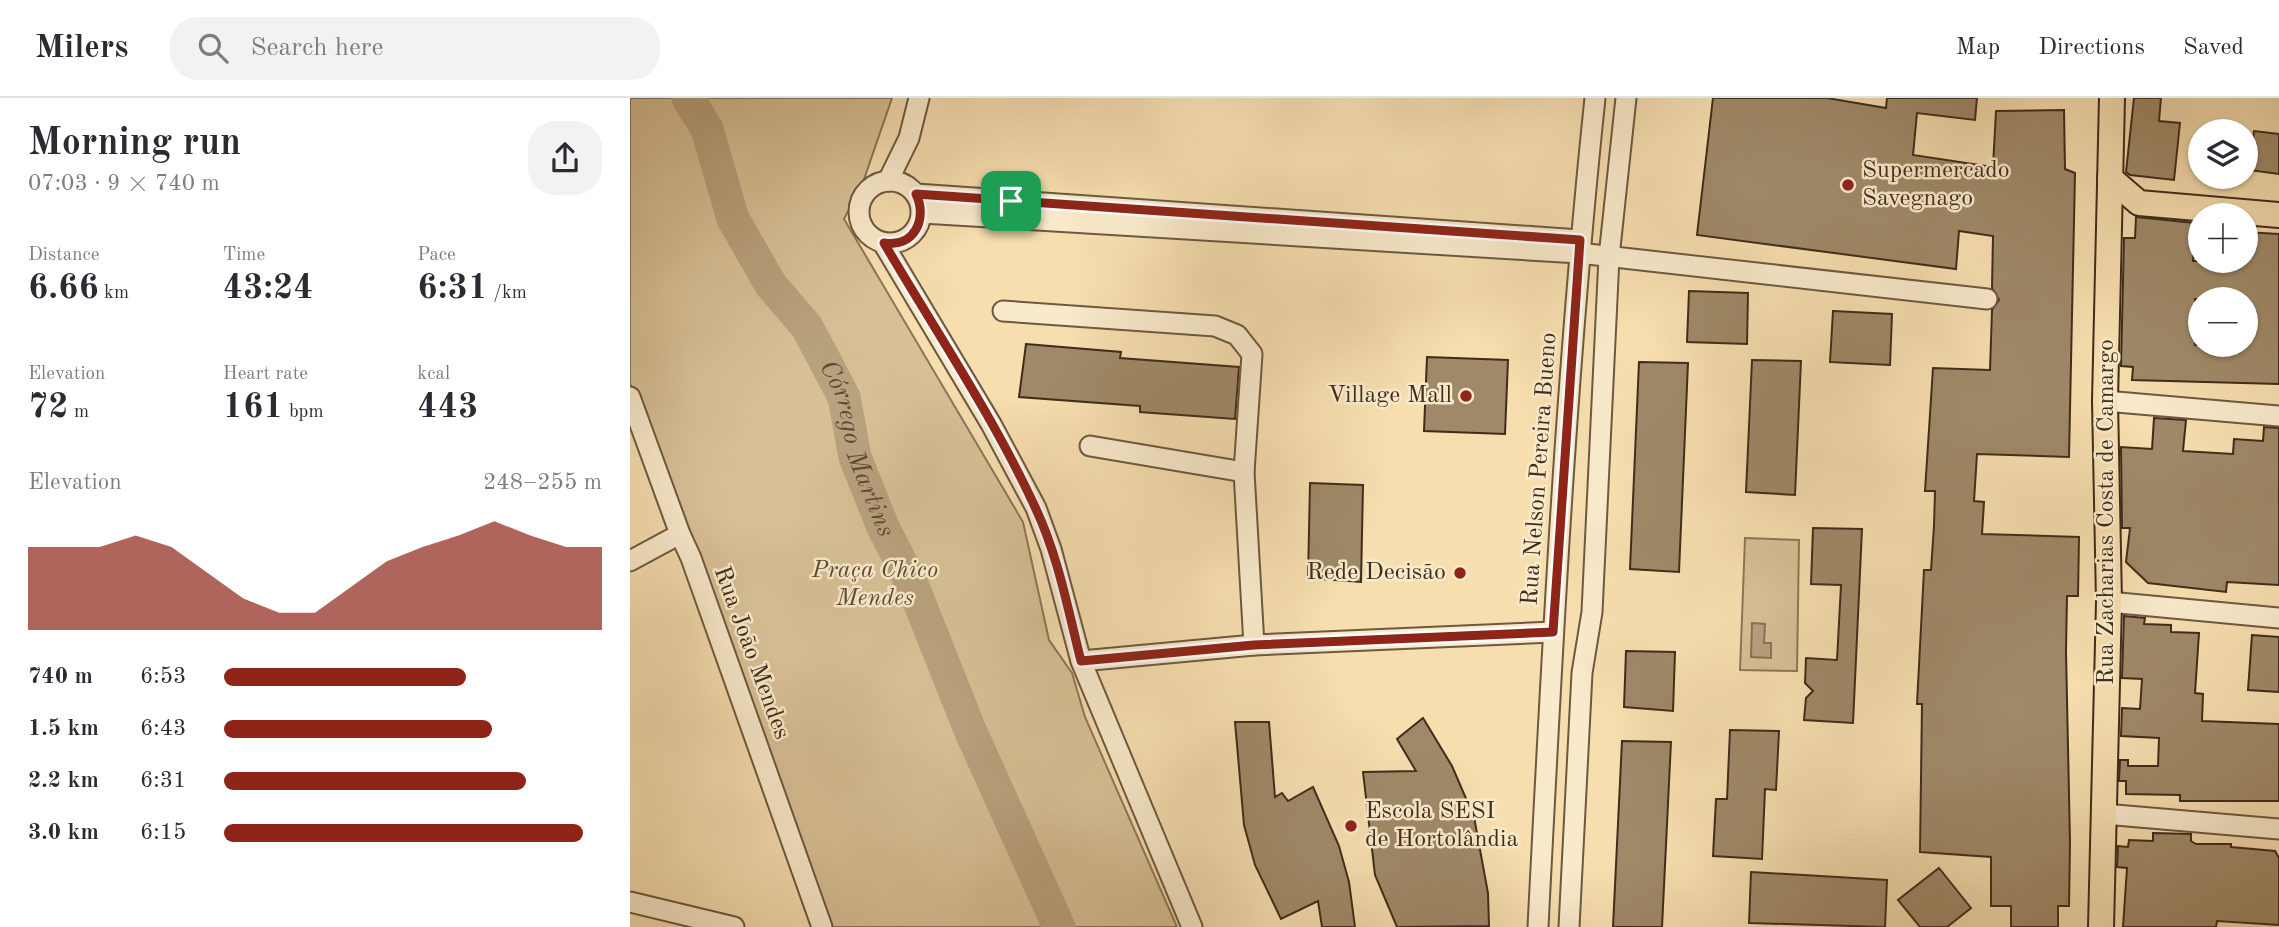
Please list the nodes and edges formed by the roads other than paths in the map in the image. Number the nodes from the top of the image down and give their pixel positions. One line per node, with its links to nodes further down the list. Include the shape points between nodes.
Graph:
1 (919, 98): 6 (street, via 909,138)
2 (1595, 98): 12 (street, Rua Nelson Pereira Bueno)
3 (1626, 98): 13 (street)
4 (2112, 98): 5 (main road, Rua Zacharias Costa de Camargo)
5 (2110, 177): 7 (main road); 10 (main road, Rua Zacharias Costa de Camargo)
6 (888, 181): 8 (street, via 899,182); 11 (street, via 868,190 859,209 864,230)
7 (2139, 203): 9 (main road); 10 (main road)
8 (919, 204): 11 (street, via 916,232 899,243); 12 (street)
9 (2279, 215)
10 (2109, 238): 17 (main road, Rua Zacharias Costa de Camargo)
11 (884, 243): 27 (street, via 1036,509)
12 (1579, 247): 13 (street); 25 (street, Rua Nelson Pereira Bueno)
13 (1609, 257): 14 (street); 35 (street, via 1592,612 1582,673)
14 (1987, 299)
15 (1003, 310): 20 (street, via 1215,326 1237,335 1252,354)
16 (630, 397): 21 (street, Rua João Mendes)
17 (2105, 401): 18 (street); 23 (main road, Rua Zacharias Costa de Camargo)
18 (2279, 416)
19 (1090, 446): 20 (street)
20 (1244, 472): 26 (street)
21 (680, 534): 22 (street); 31 (street, Rua João Mendes)
22 (630, 561)
23 (2109, 602): 24 (street); 28 (main road, Rua Zacharias Costa de Camargo)
24 (2279, 618)
25 (1553, 632): 26 (street); 34 (street, Rua Nelson Pereira Bueno)
26 (1254, 645): 27 (street)
27 (1081, 661): 33 (street)
28 (2104, 814): 29 (street); 36 (main road, Rua Zacharias Costa de Camargo)
29 (2279, 829)
30 (630, 902): 32 (street)
31 (816, 926)
32 (734, 927)
33 (1192, 927)
34 (1538, 927)
35 (1569, 927)
36 (2101, 927)

